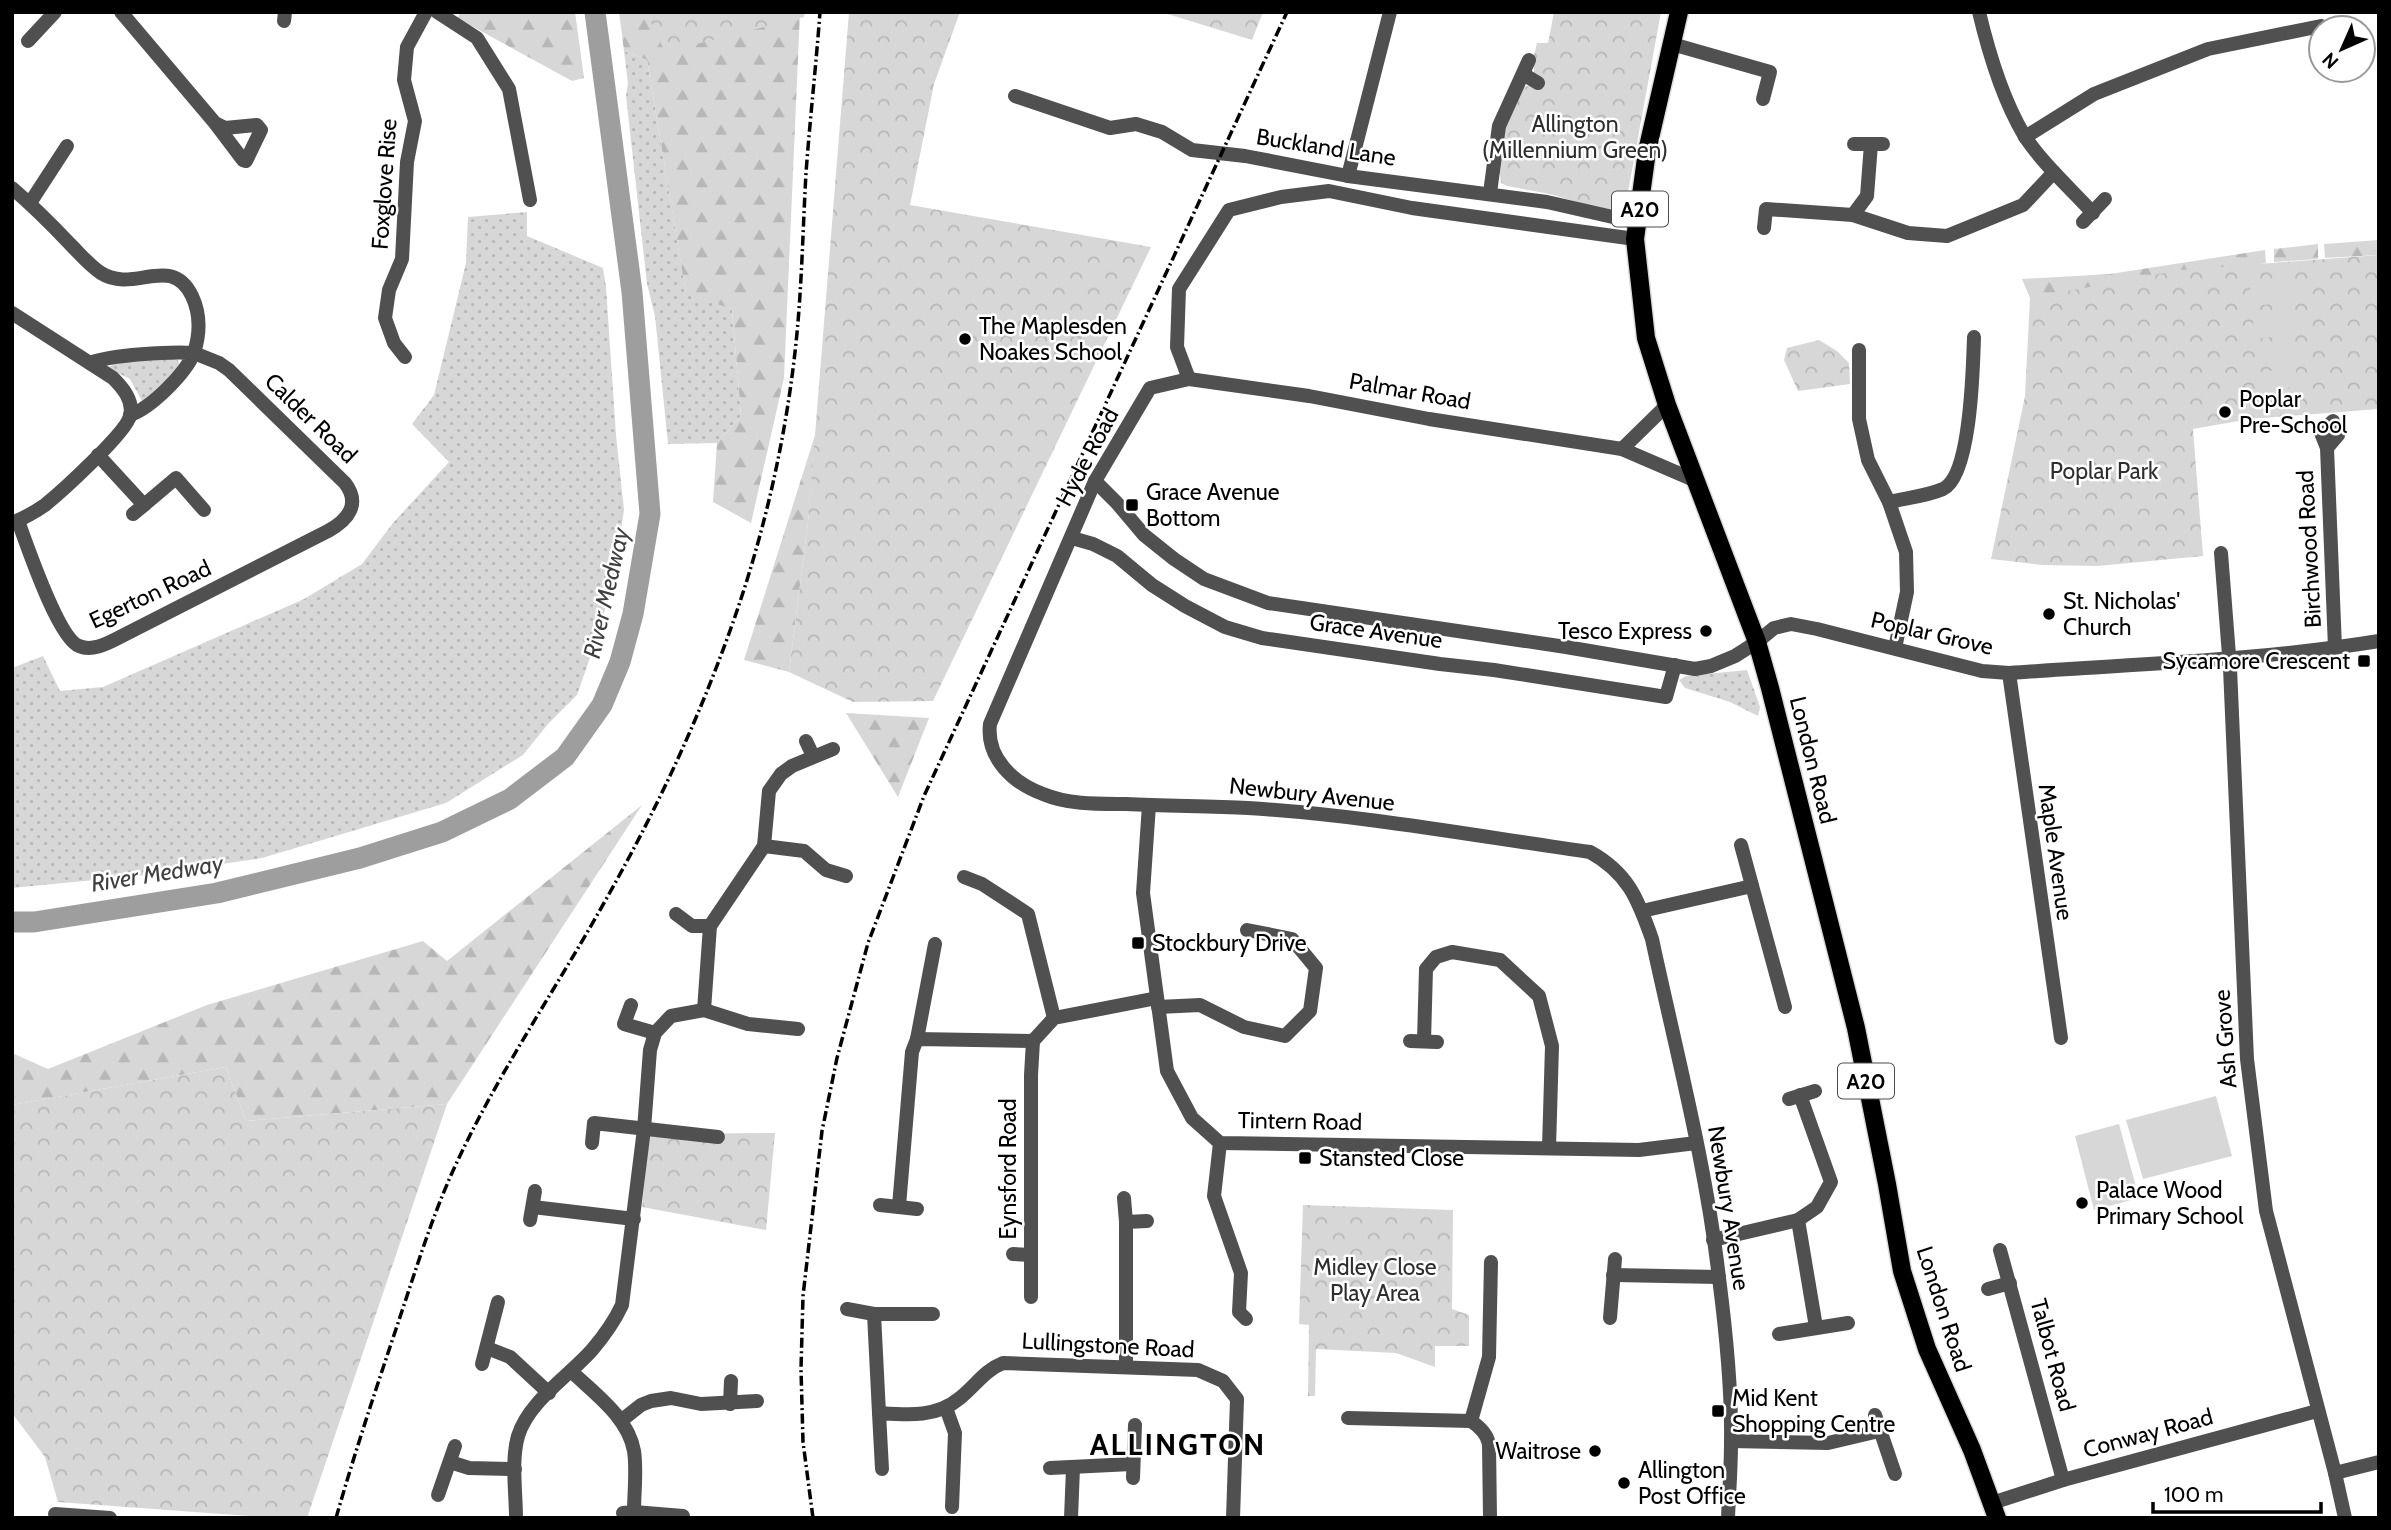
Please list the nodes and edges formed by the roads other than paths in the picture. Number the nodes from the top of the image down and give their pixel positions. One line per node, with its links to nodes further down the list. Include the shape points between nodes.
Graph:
1 (55, 12): 9 (street)
2 (121, 12): 16 (street)
3 (426, 12): 34 (street, Foxglove Rise, via 407,47 404,80 415,121 407,162 402,259 389,290 385,318)
4 (437, 12): 25 (street, via 477,38 509,89)
5 (1390, 12): 21 (street)
6 (1679, 12): 10 (main road, London Road / A20)
7 (1979, 12): 17 (street, via 2004,94)
8 (2307, 25): 17 (street, via 2208,50 2094,93)
9 (28, 41)
10 (1672, 44): 15 (street, via 1770,72); 29 (main road, London Road / A20, via 1647,151)
11 (1529, 60): 12 (street)
12 (1523, 74): 13 (street); 23 (street, via 1499,126)
13 (1538, 83)
14 (1015, 96): 21 (street, Buckland Lane, via 1110,128 1136,124 1162,132 1192,150)
15 (1763, 99)
16 (215, 123)
17 (2025, 137): 20 (street)
18 (1854, 144): 27 (street, via 1877,144 1867,196)
19 (67, 146): 26 (street)
20 (2054, 172): 24 (street, via 2088,217); 27 (street, via 2023,205 1947,236 1908,233)
21 (1348, 176): 23 (street, Buckland Lane)
22 (12, 188): 26 (street)
23 (1490, 193): 29 (street, Buckland Lane, via 1548,202)
24 (2105, 199)
25 (530, 200)
26 (30, 203): 33 (street, via 105,276 126,281 167,275 185,285 199,325)
27 (1853, 215): 28 (street, via 1766,209)
28 (1764, 228)
29 (1637, 231): 36 (street, Buckland Lane, via 1412,208 1329,191 1229,210 1179,289 1177,347); 37 (main road, London Road / A20, via 1646,338)
30 (12, 313): 35 (street)
31 (1974, 337): 44 (street, via 1972,393 1954,480 1943,489)
32 (1859, 350): 44 (street, via 1859,419 1868,460)
33 (194, 353): 35 (street, Calder Road); 38 (street, via 186,368 154,400); 47 (street, Calder Road, via 229,370 349,487 351,512)
34 (405, 358)
35 (90, 363): 38 (street, via 124,390)
36 (1189, 379): 40 (street, Palmar Road); 43 (street, Hyde Road, via 1150,388)
37 (1667, 405): 40 (street); 42 (main road, London Road / A20)
38 (130, 415): 41 (street, via 120,433)
39 (2327, 448): 53 (street, Birchwood Road)
40 (1622, 449): 42 (street, Palmar Road)
41 (98, 454): 45 (street, via 138,510 176,478); 46 (street, via 46,504)
42 (1694, 480): 51 (main road, London Road / A20)
43 (1095, 481): 48 (street, Hyde Road); 55 (street, Grace Avenue, via 1144,536 1174,559 1205,579 1268,603)
44 (1889, 502): 52 (street, via 1906,552 1907,592)
45 (204, 510)
46 (15, 522): 47 (street, Egerton Road, via 62,628 74,643 89,648 120,637)
47 (328, 531)
48 (1072, 538): 55 (street, Grace Avenue, via 1117,556 1185,606 1225,627 1262,638 1666,697); 57 (street, Hyde Road)
49 (2221, 554): 54 (street)
50 (2379, 641): 53 (street, Poplar Grove)
51 (1757, 642): 52 (street, Poplar Grove, via 1774,628 1791,625); 55 (street, Grace Avenue, via 1711,667); 149 (main road, London Road / A20, via 1856,1028 1902,1271 1927,1349)
52 (1895, 648): 56 (street, Poplar Grove, via 1982,671)
53 (2335, 648): 54 (street, Poplar Grove)
54 (2229, 658): 56 (street, Poplar Grove); 128 (street, Ash Grove, via 2247,1059 2266,1211)
55 (1675, 665)
56 (2009, 673): 79 (street, Maple Avenue)
57 (990, 724): 61 (street, Newbury Avenue, via 992,752 1002,767 1028,787 1062,801)
58 (806, 741): 60 (street)
59 (833, 749): 60 (street)
60 (813, 756): 63 (street, via 781,774 769,791)
61 (1149, 805): 67 (street, Newbury Avenue, via 1334,816 1590,852 1622,875); 72 (street, Tintern Road, via 1143,893)
62 (1741, 845): 66 (street)
63 (764, 846): 64 (street, via 804,851 826,870); 69 (street)
64 (846, 876)
65 (964, 877): 76 (street, via 978,890 1028,915)
66 (1752, 886): 67 (street); 74 (street)
67 (1642, 911): 88 (street, Newbury Avenue)
68 (677, 914): 69 (street, via 692,926)
69 (709, 926): 75 (street)
70 (1248, 931): 72 (street, via 1292,939 1316,968 1310,1011 1285,1036 1244,1027 1200,1005)
71 (935, 944): 80 (street)
72 (1157, 1003): 76 (street); 87 (street, Tintern Road, via 1167,1071 1192,1118)
73 (631, 1004): 78 (street, via 624,1024)
74 (1785, 1007)
75 (704, 1010): 77 (street, via 748,1024); 78 (street, via 671,1016)
76 (1054, 1017): 81 (street)
77 (799, 1028)
78 (655, 1033): 84 (street)
79 (2061, 1038)
80 (917, 1039): 81 (street); 93 (street, via 912,1052)
81 (1033, 1041): 102 (street, Eynsford Road)
82 (1424, 1041): 89 (street, via 1426,970 1436,957 1452,952 1500,960 1539,996 1552,1046)
83 (1815, 1091): 96 (street, via 1795,1097 1831,1182 1817,1207)
84 (643, 1129): 85 (street); 86 (street, via 594,1123); 95 (street)
85 (718, 1137)
86 (592, 1143)
87 (1220, 1143): 89 (street, Tintern Road); 115 (street, via 1214,1196 1241,1273 1239,1312)
88 (1696, 1143): 89 (street, Tintern Road, via 1639,1150); 99 (street, Newbury Avenue)
89 (1549, 1148)
90 (535, 1191): 95 (street, via 531,1214)
91 (1124, 1198): 98 (street)
92 (880, 1205): 93 (street)
93 (899, 1206): 94 (street)
94 (917, 1209)
95 (634, 1219): 122 (street, via 622,1305 610,1328)
96 (1798, 1220): 99 (street); 117 (street)
97 (1147, 1221): 98 (street)
98 (1126, 1222): 121 (street)
99 (1713, 1240): 106 (street, Newbury Avenue)
100 (2000, 1250): 107 (street, Talbot Road)
101 (1013, 1254): 102 (street)
102 (1031, 1255): 109 (street, Eynsford Road)
103 (1615, 1259): 105 (street)
104 (1491, 1262): 133 (street, via 1489,1357)
105 (1613, 1275): 106 (street); 114 (street)
106 (1719, 1277): 136 (street, Newbury Avenue)
107 (2010, 1283): 108 (street, Talbot Road); 146 (street, Talbot Road)
108 (1988, 1289)
109 (1031, 1297)
110 (498, 1302): 119 (street)
111 (847, 1309): 112 (street)
112 (874, 1314): 113 (street); 129 (street)
113 (933, 1314)
114 (1610, 1318)
115 (1247, 1319)
116 (1848, 1324): 117 (street)
117 (1816, 1327): 118 (street)
118 (1779, 1334)
119 (487, 1348): 120 (street); 124 (street, via 510,1357)
120 (482, 1364)
121 (1126, 1367): 127 (street, Lullingstone Road, via 1049,1369 1003,1363 991,1367); 155 (street, Lullingstone Road, via 1198,1370 1223,1381 1237,1399)
122 (571, 1371): 124 (street); 132 (street)
123 (731, 1381): 126 (street)
124 (549, 1393): 142 (street, via 523,1424)
125 (757, 1401): 126 (street)
126 (730, 1405): 132 (street, via 671,1398 641,1405)
127 (946, 1408): 129 (street, Lullingstone Road, via 914,1416); 148 (street, via 955,1433)
128 (2317, 1410): 145 (street, Ash Grove); 146 (street, Conway Road)
129 (879, 1413): 143 (street)
130 (1875, 1415): 135 (street)
131 (1348, 1418): 133 (street)
132 (622, 1420): 151 (street, via 634,1453 629,1512)
133 (1471, 1421): 156 (street, via 1489,1444)
134 (1135, 1425): 141 (street, via 1133,1471)
135 (1880, 1431): 136 (street, via 1828,1443); 144 (street)
136 (1731, 1441): 157 (street, Newbury Avenue)
137 (456, 1446): 138 (street)
138 (450, 1462): 142 (street, via 469,1468); 147 (street)
139 (2379, 1462): 145 (street)
140 (1050, 1468): 141 (street)
141 (1073, 1468): 154 (street)
142 (516, 1469): 153 (street)
143 (882, 1469)
144 (1895, 1474)
145 (2336, 1474): 158 (street, Ash Grove)
146 (2063, 1480): 149 (street, Conway Road)
147 (438, 1495)
148 (952, 1507)
149 (1995, 1511)
150 (55, 1514): 152 (street)
151 (682, 1516)
152 (110, 1518)
153 (516, 1518)
154 (1071, 1518)
155 (1233, 1518)
156 (1490, 1518)
157 (1728, 1518)
158 (2345, 1518)

